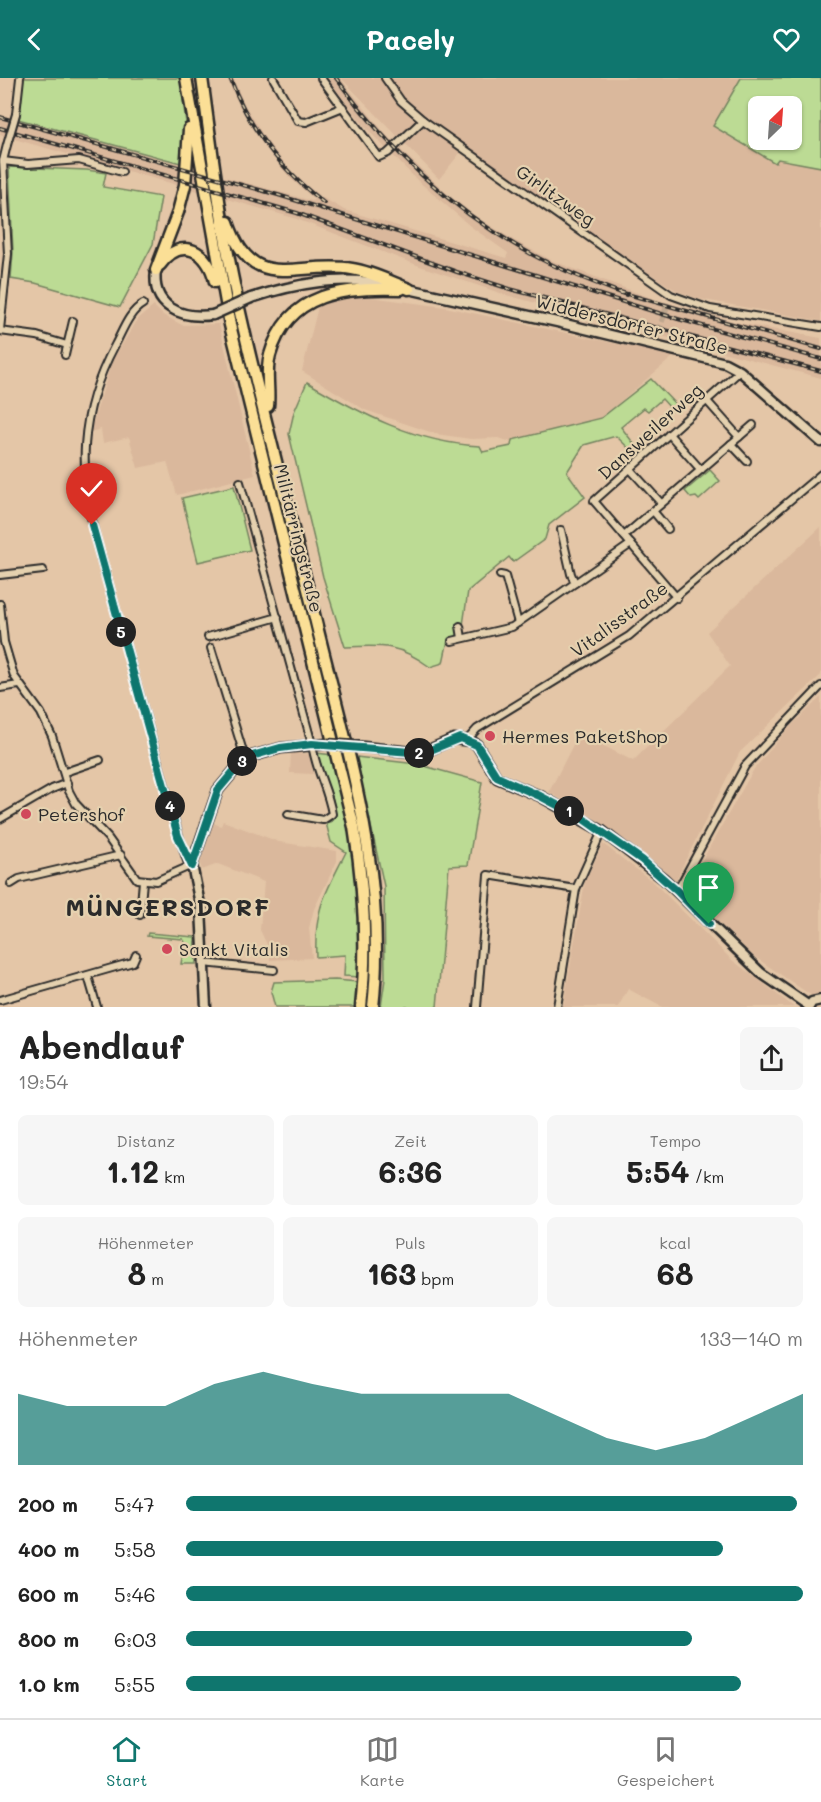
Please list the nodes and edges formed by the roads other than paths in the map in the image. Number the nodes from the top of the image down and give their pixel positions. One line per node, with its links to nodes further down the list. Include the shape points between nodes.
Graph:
1 (20, 78): 9 (street, bridge, via 16,114)
2 (186, 78): 12 (highway, via 189,127 185,185); 19 (highway, Militärringstraße)
3 (202, 78): 10 (highway, Militärringstraße)
4 (273, 78): 7 (street, via 298,121 306,122)
5 (321, 78): 7 (street)
6 (386, 79): 8 (street, Girlitzweg, via 401,101)
7 (343, 107): 8 (street, via 379,157)
8 (423, 120): 14 (street, Girlitzweg)
9 (3, 161): 11 (street, via 28,164 79,160); 17 (street, via 8,254)
10 (213, 161): 13 (highway, via 234,240 262,268 281,272 352,269); 26 (highway, Militärringstraße, via 237,298)
11 (122, 172)
12 (156, 270): 13 (street, Widdersdorfer Straße, bridge, via 157,290 168,307 192,316 213,315 251,298 320,280 373,282); 19 (highway, via 172,252 190,249 199,253 213,269 220,303)
13 (409, 289): 24 (street, Widdersdorfer Straße, via 655,342); 26 (highway, via 338,290 305,305 282,329 270,356)
14 (671, 295): 16 (street); 20 (street, Girlitzweg, via 733,314)
15 (143, 303): 69 (street, via 127,321 97,383 89,408 83,463 98,547 178,836)
16 (668, 303)
17 (1, 312): 21 (street)
18 (74, 321): 22 (street)
19 (230, 325): 84 (highway, Militärringstraße, via 354,827 367,934)
20 (821, 327)
21 (0, 330): 22 (street)
22 (67, 345): 23 (street)
23 (65, 355)
24 (740, 371): 25 (street, Dansweilerweg); 30 (street, Widdersdorfer Straße)
25 (707, 400): 28 (street, Dansweilerweg); 29 (street)
26 (266, 418): 85 (highway, Militärringstraße, via 356,785 374,879)
27 (753, 425): 29 (street)
28 (669, 434): 33 (street, Dansweilerweg); 34 (street)
29 (739, 437): 31 (street)
30 (821, 442)
31 (731, 444): 32 (street); 34 (street)
32 (747, 461)
33 (630, 469): 37 (street); 41 (street, Dansweilerweg, via 594,501)
34 (701, 470): 37 (street)
35 (821, 474): 47 (street, Vitalisstraße)
36 (240, 482): 49 (street)
37 (661, 503): 38 (street)
38 (653, 511): 39 (street); 41 (street)
39 (668, 529)
40 (561, 530): 46 (street)
41 (624, 536): 42 (street, Dansweilerweg)
42 (631, 544): 46 (street); 47 (street, Dansweilerweg)
43 (43, 570): 44 (street)
44 (0, 575)
45 (500, 575): 50 (street, via 505,576)
46 (575, 583): 50 (street)
47 (677, 598): 59 (street, Vitalisstraße, via 629,636 477,729)
48 (0, 604): 56 (street, via 6,650)
49 (278, 617): 52 (street); 60 (street)
50 (518, 623): 53 (street, via 505,630)
51 (460, 626): 53 (street)
52 (208, 637)
53 (462, 638): 54 (street)
54 (452, 641)
55 (211, 648): 61 (street)
56 (19, 685): 58 (street); 63 (street, via 45,721)
57 (821, 686): 73 (street, via 745,766)
58 (0, 688)
59 (468, 739): 60 (street, Vitalisstraße, bridge, via 454,738 416,753); 67 (street, via 477,745 497,777 550,800)
60 (312, 744): 61 (street); 65 (street, via 332,814 323,820)
61 (245, 758): 69 (street, via 218,790)
62 (100, 760): 63 (street)
63 (65, 772): 64 (street)
64 (67, 783): 66 (street); 68 (street, via 76,804)
65 (288, 814)
66 (0, 819)
67 (602, 831): 72 (street); 73 (street)
68 (121, 855): 70 (street, via 135,878); 71 (street)
69 (192, 866): 70 (street, via 156,881); 76 (street, via 201,905)
70 (143, 881): 74 (street)
71 (10, 884)
72 (576, 889): 86 (street, via 488,875); 87 (street)
73 (677, 891): 81 (street, via 761,973)
74 (140, 915)
75 (136, 955): 78 (street, via 133,962)
76 (203, 963): 77 (street); 83 (street)
77 (274, 970)
78 (88, 976): 79 (street); 82 (street)
79 (0, 1000)
80 (821, 1000): 81 (street)
81 (809, 1006)
82 (97, 1007)
83 (206, 1007)
84 (361, 1007)
85 (374, 1007)
86 (477, 1007)
87 (557, 1007)

